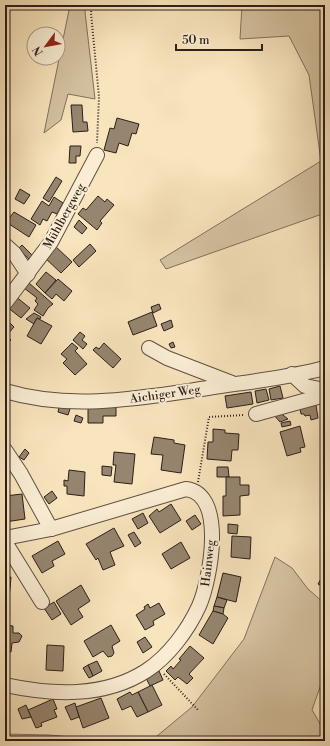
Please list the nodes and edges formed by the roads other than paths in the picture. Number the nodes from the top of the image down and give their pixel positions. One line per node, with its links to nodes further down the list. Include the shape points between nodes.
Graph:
1 (96, 155): 3 (street, Mühlbergweg, via 51,242)
2 (5, 245): 3 (street)
3 (28, 274): 4 (street, Mühlbergweg)
4 (5, 303)
5 (149, 348): 8 (street, via 181,364)
6 (321, 371): 7 (street, Aichiger Weg)
7 (292, 374): 8 (street, Aichiger Weg); 9 (street, via 305,386)
8 (235, 384): 10 (street, Aichiger Weg, via 122,400 29,398)
9 (325, 390)
10 (5, 391)
11 (325, 395): 12 (street)
12 (256, 414)
13 (5, 450): 14 (street)
14 (51, 530): 15 (street); 18 (street, Hainweg, via 186,489 195,490 208,509 212,528 212,547 205,590 191,620 168,652 134,678 82,692 52,693)
15 (5, 538)
16 (5, 542): 17 (street)
17 (42, 602)
18 (5, 685)

